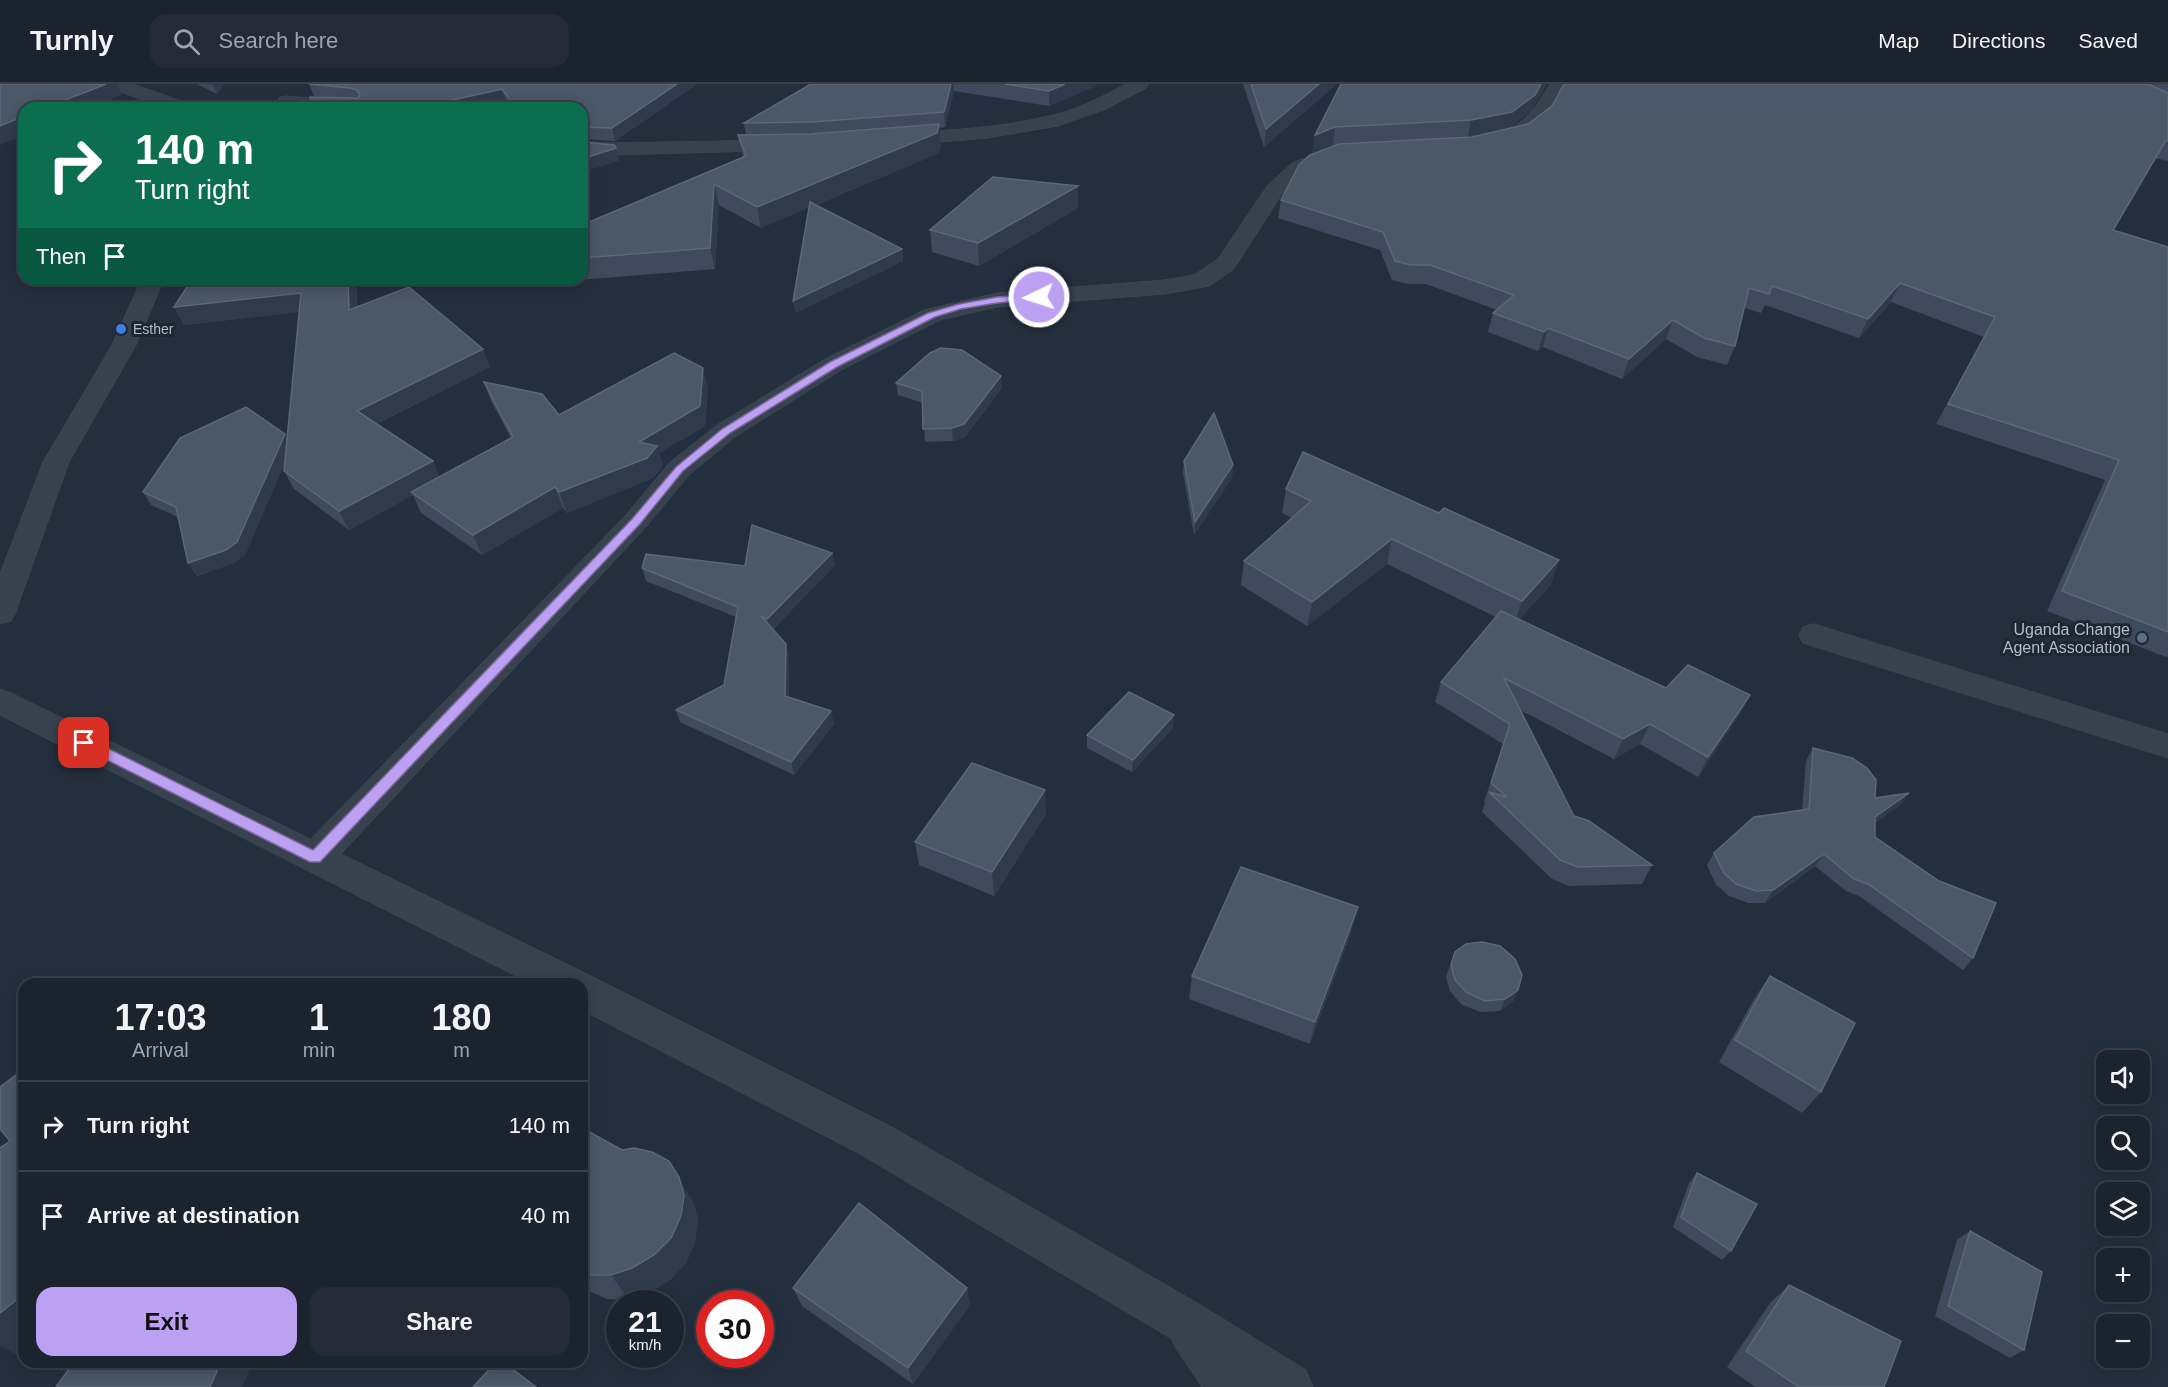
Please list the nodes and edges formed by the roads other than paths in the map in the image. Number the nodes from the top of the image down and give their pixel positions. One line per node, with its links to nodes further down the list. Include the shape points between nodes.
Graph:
1 (115, 84): 5 (street)
2 (307, 84): 6 (street)
3 (1140, 84): 7 (street, via 1058,120 987,132)
4 (1559, 84): 8 (street, via 1539,118 1531,124 1516,135)
5 (166, 102)
6 (286, 102)
7 (872, 142)
8 (1478, 144)
9 (803, 146): 10 (street)
10 (588, 147)
11 (1365, 152): 17 (street, via 1333,153 1299,167 1274,190 1226,264 1201,281 997,300 941,312 834,364 726,431 680,469 636,521)
12 (150, 285): 13 (street, via 124,345 56,462)
13 (0, 614)
14 (1814, 635): 16 (street)
15 (0, 701): 17 (street)
16 (2168, 746)
17 (315, 858): 18 (street)
18 (557, 978)
19 (588, 994): 20 (street, via 875,1140)
20 (1183, 1320): 21 (street); 22 (street)
21 (1230, 1387)
22 (1289, 1387)

